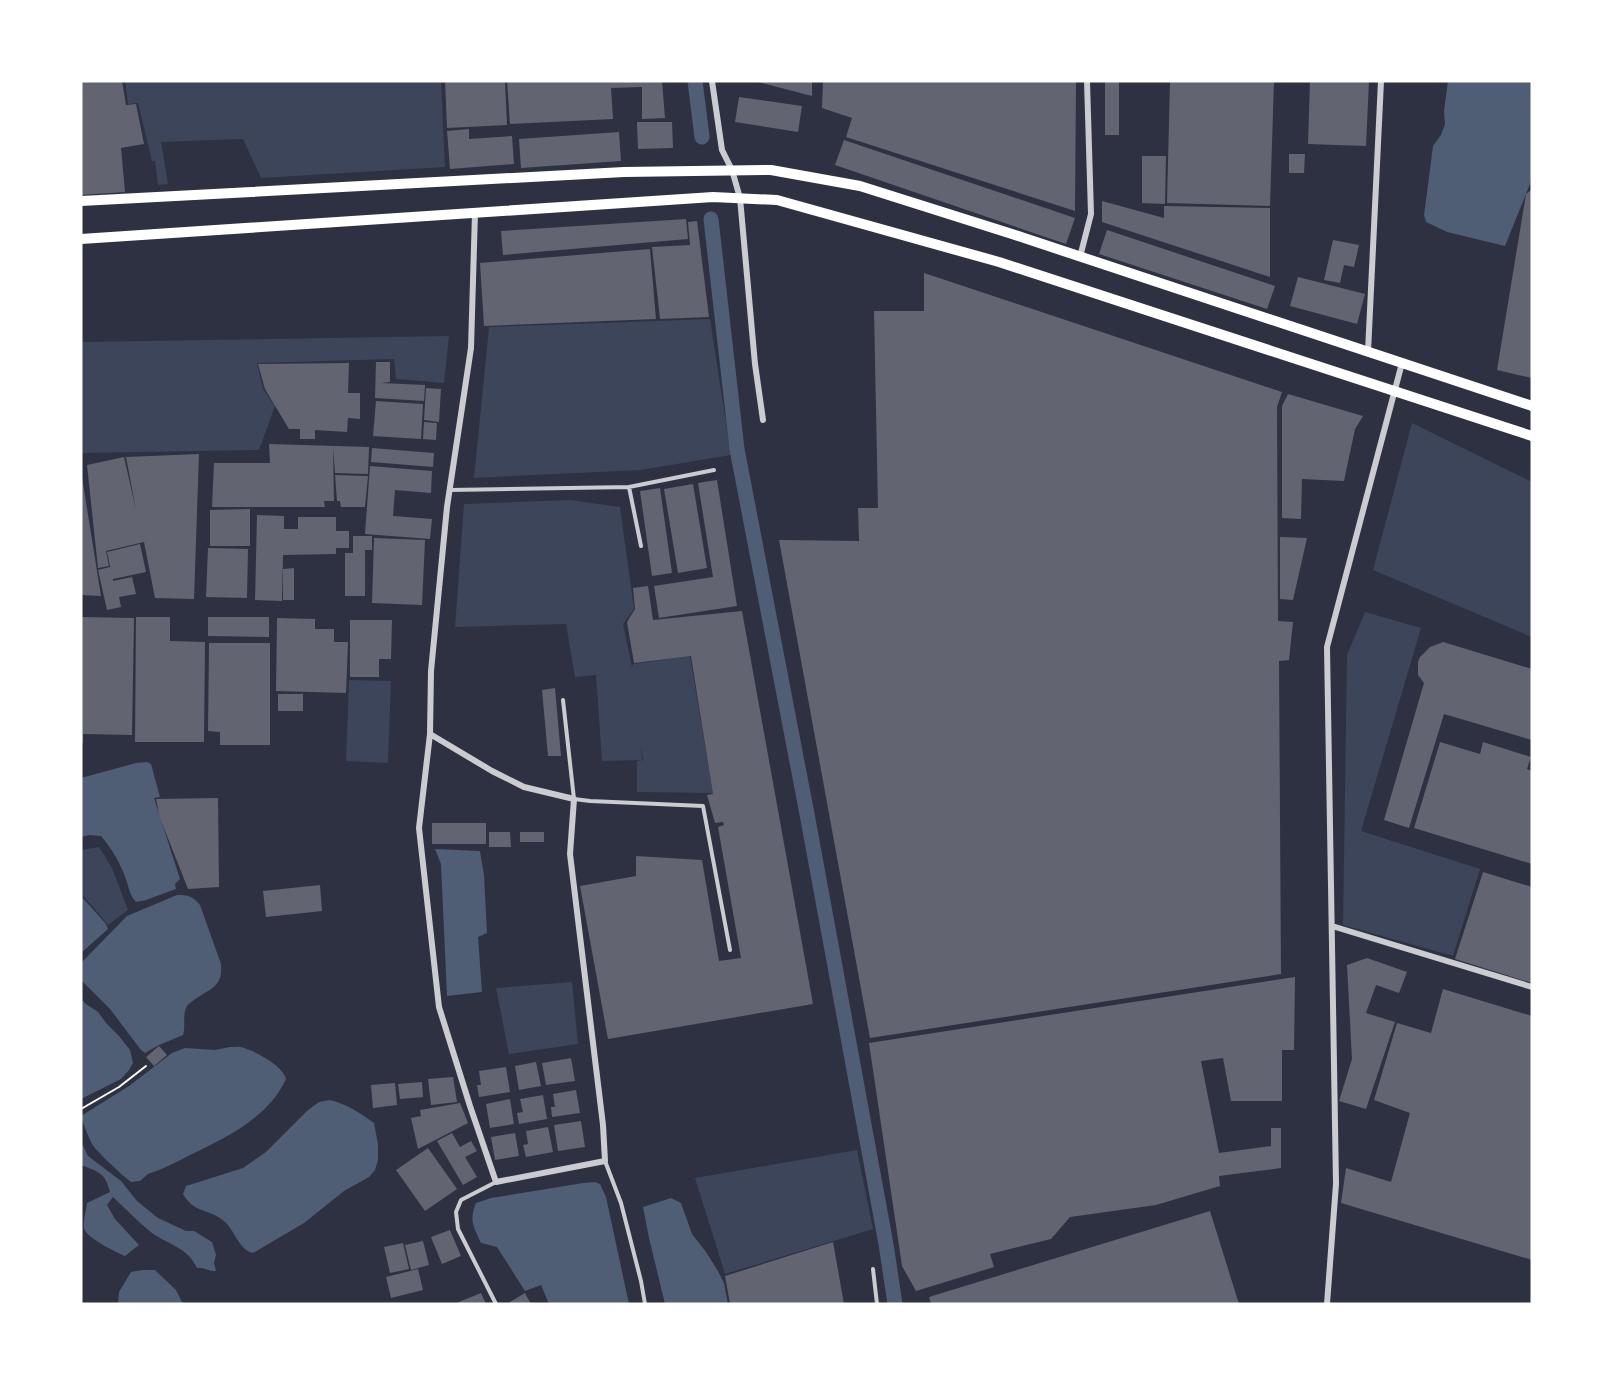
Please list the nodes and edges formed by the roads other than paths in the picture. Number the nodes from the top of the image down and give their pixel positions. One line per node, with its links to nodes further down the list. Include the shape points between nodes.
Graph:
1 (712, 81): 4 (street, via 722,150)
2 (1087, 81): 9 (street, via 1090,214)
3 (1381, 81): 10 (street)
4 (732, 170): 5 (street); 6 (main road, via 624,172); 9 (main road, via 771,170 860,186)
5 (740, 198): 7 (main road); 12 (main road, via 777,200 999,262); 14 (street)
6 (81, 201)
7 (475, 213): 8 (main road); 18 (street, via 471,348)
8 (81, 239)
9 (1080, 257): 10 (main road)
10 (1368, 352): 11 (main road)
11 (1402, 363): 12 (street); 13 (main road)
12 (1395, 391): 15 (main road); 23 (street, via 1327,647)
13 (1530, 405)
14 (762, 420)
15 (1532, 439)
16 (714, 470): 17 (lane)
17 (629, 487): 18 (lane); 19 (lane)
18 (450, 490): 21 (street, via 431,671)
19 (641, 546)
20 (563, 700): 22 (lane)
21 (430, 734): 22 (street, via 524,787); 27 (street, via 419,828 439,1006)
22 (574, 799): 24 (lane, via 703,806); 26 (street, via 570,854)
23 (1332, 926): 25 (street); 32 (street, via 1336,1184)
24 (730, 950)
25 (1532, 987)
26 (605, 1161): 27 (street); 30 (lane, via 621,1203)
27 (496, 1182): 29 (lane, via 461,1200 456,1212 458,1229)
28 (873, 1269): 31 (lane)
29 (496, 1304)
30 (645, 1304)
31 (877, 1304)
32 (1327, 1304)

